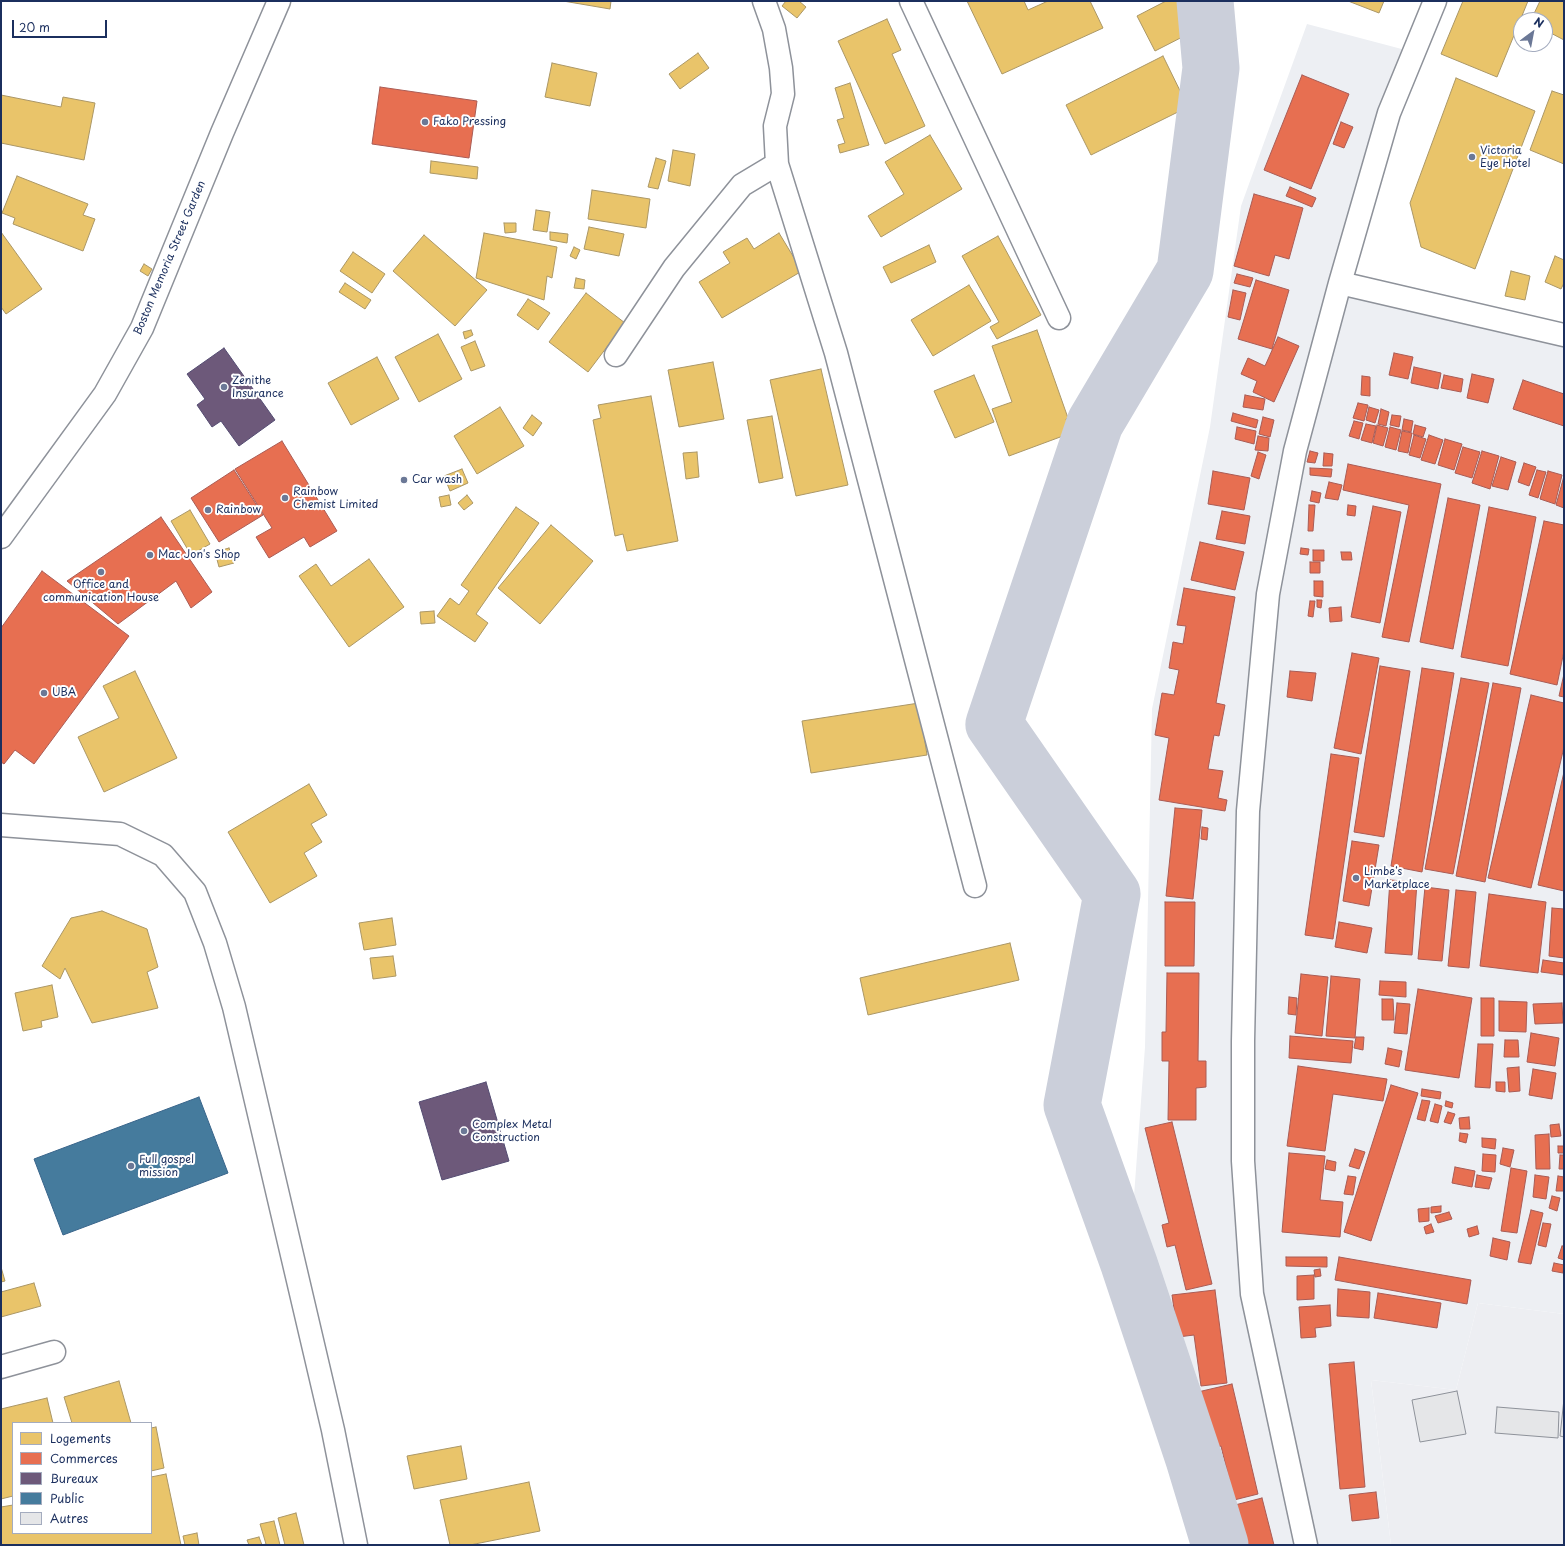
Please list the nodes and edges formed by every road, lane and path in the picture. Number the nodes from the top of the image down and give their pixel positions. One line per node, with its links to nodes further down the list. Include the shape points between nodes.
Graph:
1 (279, 1): 10 (main road, Boston Memoria Street Garden, via 142,328 105,394)
2 (764, 1): 5 (main road, via 774,29 781,68 782,94 775,126)
3 (911, 1): 7 (main road)
4 (1435, 1): 6 (main road, via 1389,113)
5 (777, 164): 9 (main road, via 742,185 674,268); 12 (main road, via 836,353)
6 (1340, 283): 8 (main road); 16 (main road, via 1295,451 1268,594 1248,811 1243,1161 1252,1294)
7 (1059, 318)
8 (1564, 335)
9 (616, 355)
10 (1, 537)
11 (1, 825): 15 (main road, via 120,834 163,855 195,892 215,943 234,1007 333,1430)
12 (975, 886)
13 (54, 1352): 14 (main road)
14 (1, 1367)
15 (356, 1545)
16 (1306, 1545)

